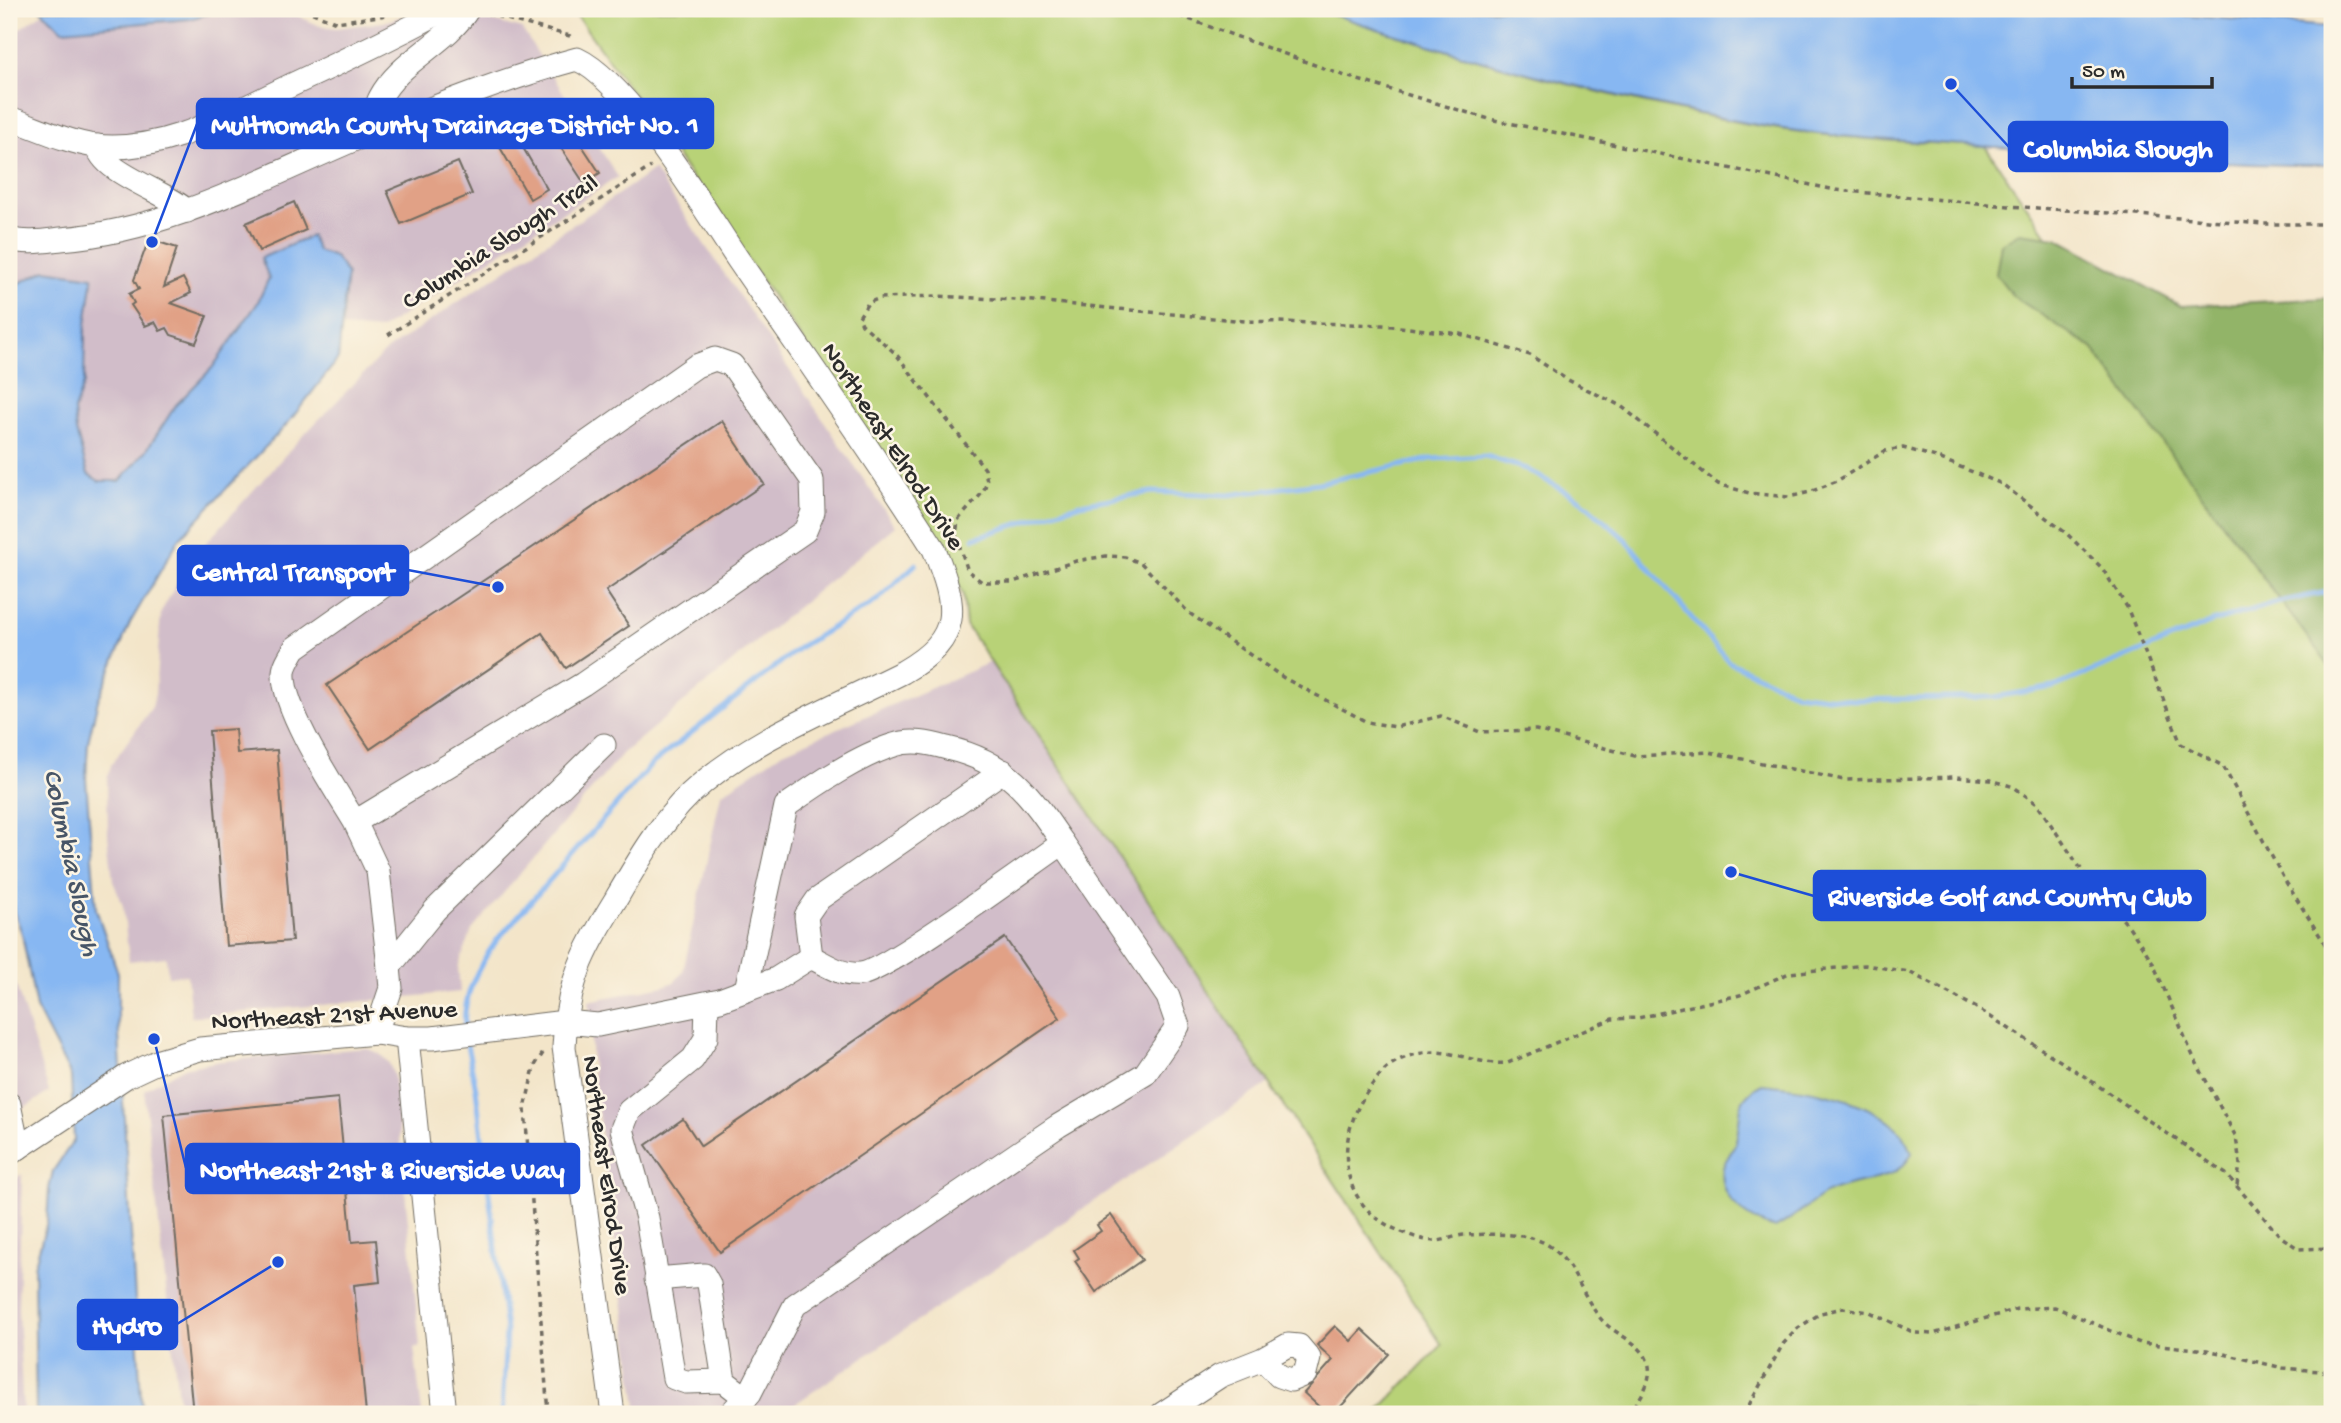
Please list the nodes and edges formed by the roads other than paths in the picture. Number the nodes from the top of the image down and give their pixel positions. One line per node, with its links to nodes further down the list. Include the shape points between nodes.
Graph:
1 (463, 10): 3 (street, via 392,82 379,100); 4 (street, via 197,130 153,141)
2 (9, 118): 4 (street)
3 (375, 131): 5 (street, Northeast Elrod Drive); 15 (street, Northeast Elrod Drive, via 547,67 577,59 593,66 610,81 668,157 934,549 947,580 952,617 928,658 748,752 690,795 654,839 588,944 569,994)
4 (98, 146): 5 (street, via 102,157 118,169)
5 (187, 211): 6 (street, Northeast Elrod Drive, via 91,237 21,243)
6 (9, 239)
7 (604, 745): 12 (street, via 435,910)
8 (1003, 771): 10 (street, via 1021,784); 11 (street, via 817,900 806,916); 13 (street, via 961,751 920,741 894,745 825,779 786,806)
9 (355, 822): 9 (street, via 583,684 805,531 813,512 812,480 732,365 715,359 696,366 295,648 283,671 287,697); 12 (street, via 378,872)
10 (1063, 843): 11 (street, via 864,975 844,974); 23 (street, via 1168,997 1178,1026 1145,1074 1058,1126 795,1304)
11 (811, 957): 13 (street, Northeast 21st Avenue, via 776,979)
12 (389, 967): 16 (street, via 391,988)
13 (746, 990): 14 (street, Northeast 21st Avenue)
14 (707, 1003): 15 (street, Northeast 21st Avenue, via 598,1025); 20 (street, via 706,1038 693,1059 629,1111 622,1129 647,1218)
15 (565, 1022): 17 (street, Northeast 21st Avenue); 25 (street, Northeast Elrod Drive, via 564,1047)
16 (376, 1033): 17 (street, Northeast 21st Avenue); 19 (street, Northeast 21st Avenue, via 223,1045 173,1056 127,1076)
17 (407, 1038): 24 (street)
18 (9, 1104): 19 (street)
19 (17, 1149)
20 (656, 1279): 22 (street, via 674,1378); 22 (street, via 704,1275)
21 (1263, 1359): 26 (street, via 1220,1376)
22 (724, 1381): 23 (street)
23 (738, 1406)
24 (445, 1414)
25 (613, 1414)
26 (1162, 1414)

